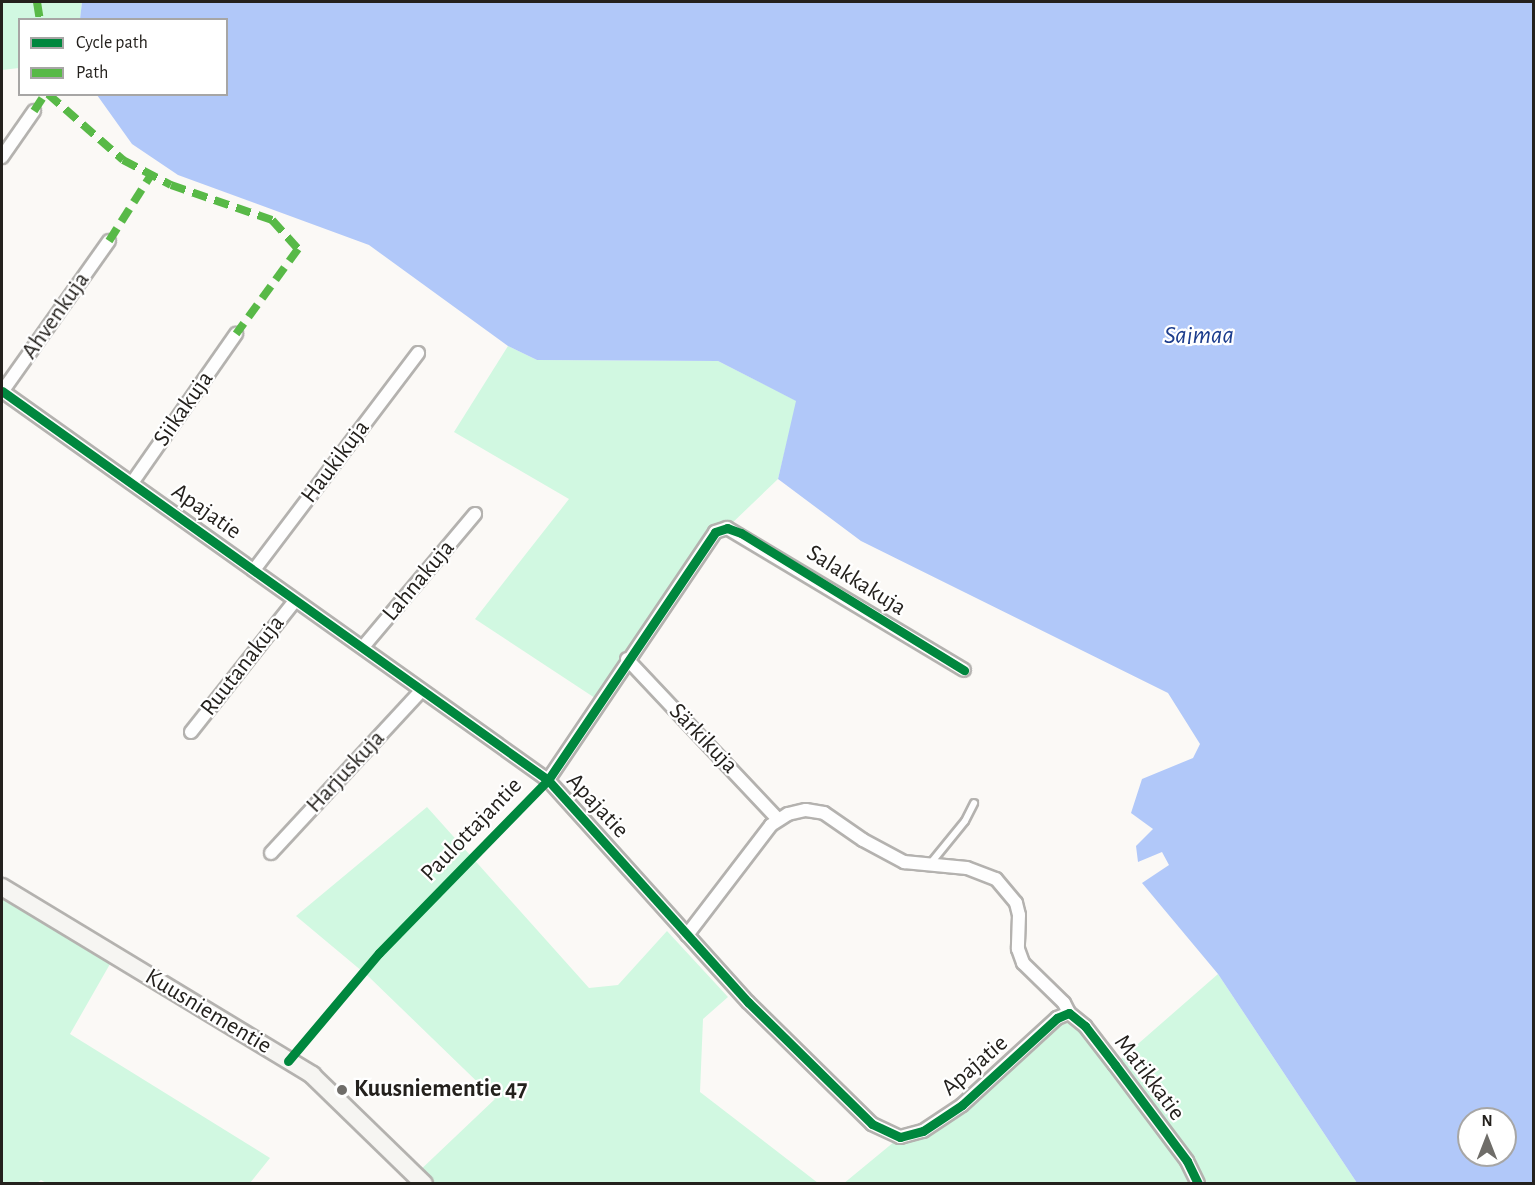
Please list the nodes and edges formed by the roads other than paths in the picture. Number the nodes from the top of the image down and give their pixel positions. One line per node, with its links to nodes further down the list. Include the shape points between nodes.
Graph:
1 (34, 111): 2 (street)
2 (2, 157)
3 (109, 241): 6 (street, Ahvenkuja)
4 (236, 334): 7 (street, Siikakuja)
5 (418, 353): 10 (street, Haukikuja)
6 (2, 391): 7 (street, Apajatie)
7 (132, 483): 10 (street, Apajatie)
8 (475, 514): 12 (street, Lahnakuja)
9 (727, 528): 13 (street, Paulottajantie, via 715,532); 14 (street, Salakkakuja)
10 (255, 570): 11 (street, Apajatie)
11 (295, 600): 12 (street, Apajatie); 16 (street, Ruutanakuja)
12 (363, 647): 15 (street, Apajatie)
13 (627, 659): 17 (street, Paulottajantie); 19 (street, Särkikuja)
14 (964, 670)
15 (420, 692): 17 (street, Apajatie); 20 (street, Harjuskuja)
16 (191, 732)
17 (548, 780): 23 (street, Apajatie)
18 (974, 804): 21 (lane)
19 (778, 819): 21 (street, Matikkatie, via 806,810 824,813 883,852); 23 (street)
20 (272, 853)
21 (928, 866): 24 (street, Matikkatie, via 983,872 1008,890 1019,915 1018,948 1023,963 1064,1003)
22 (2, 887): 25 (street, Kuusniementie, via 312,1075)
23 (687, 935): 24 (street, Apajatie, via 872,1124 900,1137 923,1131 962,1105)
24 (1063, 1016): 26 (street, Matikkatie, via 1085,1026 1187,1161)
25 (415, 1181)
26 (1198, 1184)

